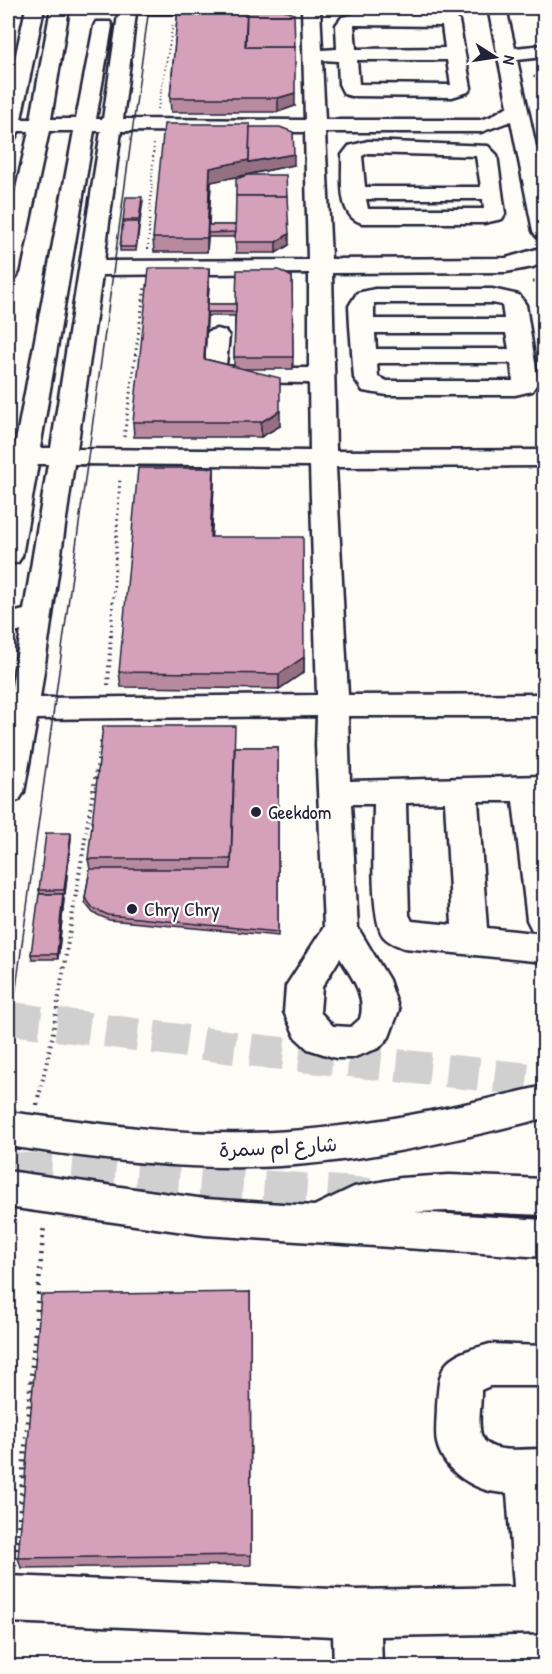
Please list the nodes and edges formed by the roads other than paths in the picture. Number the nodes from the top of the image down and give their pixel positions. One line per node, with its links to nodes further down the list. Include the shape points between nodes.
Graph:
1 (17, 8): 2 (street)
2 (35, 8): 12 (street)
3 (60, 8): 10 (street)
4 (106, 8): 18 (street)
5 (128, 8): 6 (street); 18 (street)
6 (176, 8): 7 (street)
7 (198, 8)
8 (311, 8): 15 (street)
9 (491, 12): 13 (street)
10 (54, 45): 12 (street); 17 (street)
11 (544, 51): 13 (street)
12 (26, 52): 21 (street)
13 (507, 55): 16 (street)
14 (347, 58): 14 (street, via 456,54 451,24 447,20 348,21); 15 (street)
15 (312, 61): 19 (street)
16 (519, 107): 20 (street); 22 (street)
17 (40, 125): 18 (street); 21 (street); 36 (street)
18 (98, 125): 19 (street); 29 (street); 30 (street)
19 (315, 126): 20 (street); 28 (street)
20 (480, 126): 22 (street, via 505,133)
21 (8, 128)
22 (528, 147): 26 (street)
23 (376, 170): 27 (street)
24 (466, 170): 25 (street)
25 (489, 170): 27 (street, via 493,193); 27 (street, via 484,152 477,148 356,150 352,156)
26 (539, 176): 31 (street)
27 (354, 186): 28 (street)
28 (318, 192): 33 (street)
29 (98, 219): 30 (street); 35 (street)
30 (69, 220): 42 (street)
31 (544, 231)
32 (544, 254): 34 (street)
33 (320, 266): 34 (street); 35 (street); 41 (street)
34 (506, 266): 37 (street)
35 (92, 268): 43 (street)
36 (8, 272)
37 (544, 278)
38 (217, 336): 41 (street, via 213,369 236,375)
39 (364, 347): 40 (street); 40 (street, via 368,382 378,387 515,388 526,382); 40 (street, via 361,306 370,296 492,296 511,300); 41 (street)
40 (523, 356)
41 (321, 361): 44 (street)
42 (17, 456): 43 (street); 46 (street)
43 (62, 456): 44 (street); 47 (street)
44 (323, 459): 45 (street); 50 (street)
45 (543, 459)
46 (8, 556)
47 (37, 617): 48 (street); 51 (street)
48 (8, 624)
49 (544, 705): 50 (street)
50 (333, 706): 51 (street); 56 (street)
51 (23, 709): 54 (street)
52 (536, 788): 53 (street); 57 (street)
53 (460, 790): 55 (street); 59 (street)
54 (8, 792)
55 (390, 792): 56 (street); 59 (street, via 395,927 404,934)
56 (335, 793): 58 (street)
57 (544, 920)
58 (341, 929)
59 (470, 942): 60 (street)
60 (544, 948)
61 (544, 1102): 62 (street, شارع ام سمرة, via 416,1132 278,1149 138,1146)
62 (19, 1130)
63 (11, 1190): 65 (street, via 205,1217)
64 (544, 1197): 65 (street, via 441,1193 392,1196 352,1206)
65 (316, 1226): 66 (street)
66 (544, 1239)
67 (544, 1366): 68 (street, via 490,1365 474,1369 462,1378 459,1394 459,1442 471,1459 500,1471)
68 (536, 1471): 70 (street)
69 (10, 1599): 71 (street)
70 (542, 1610): 71 (street)
71 (356, 1613): 72 (street)
72 (358, 1666)

